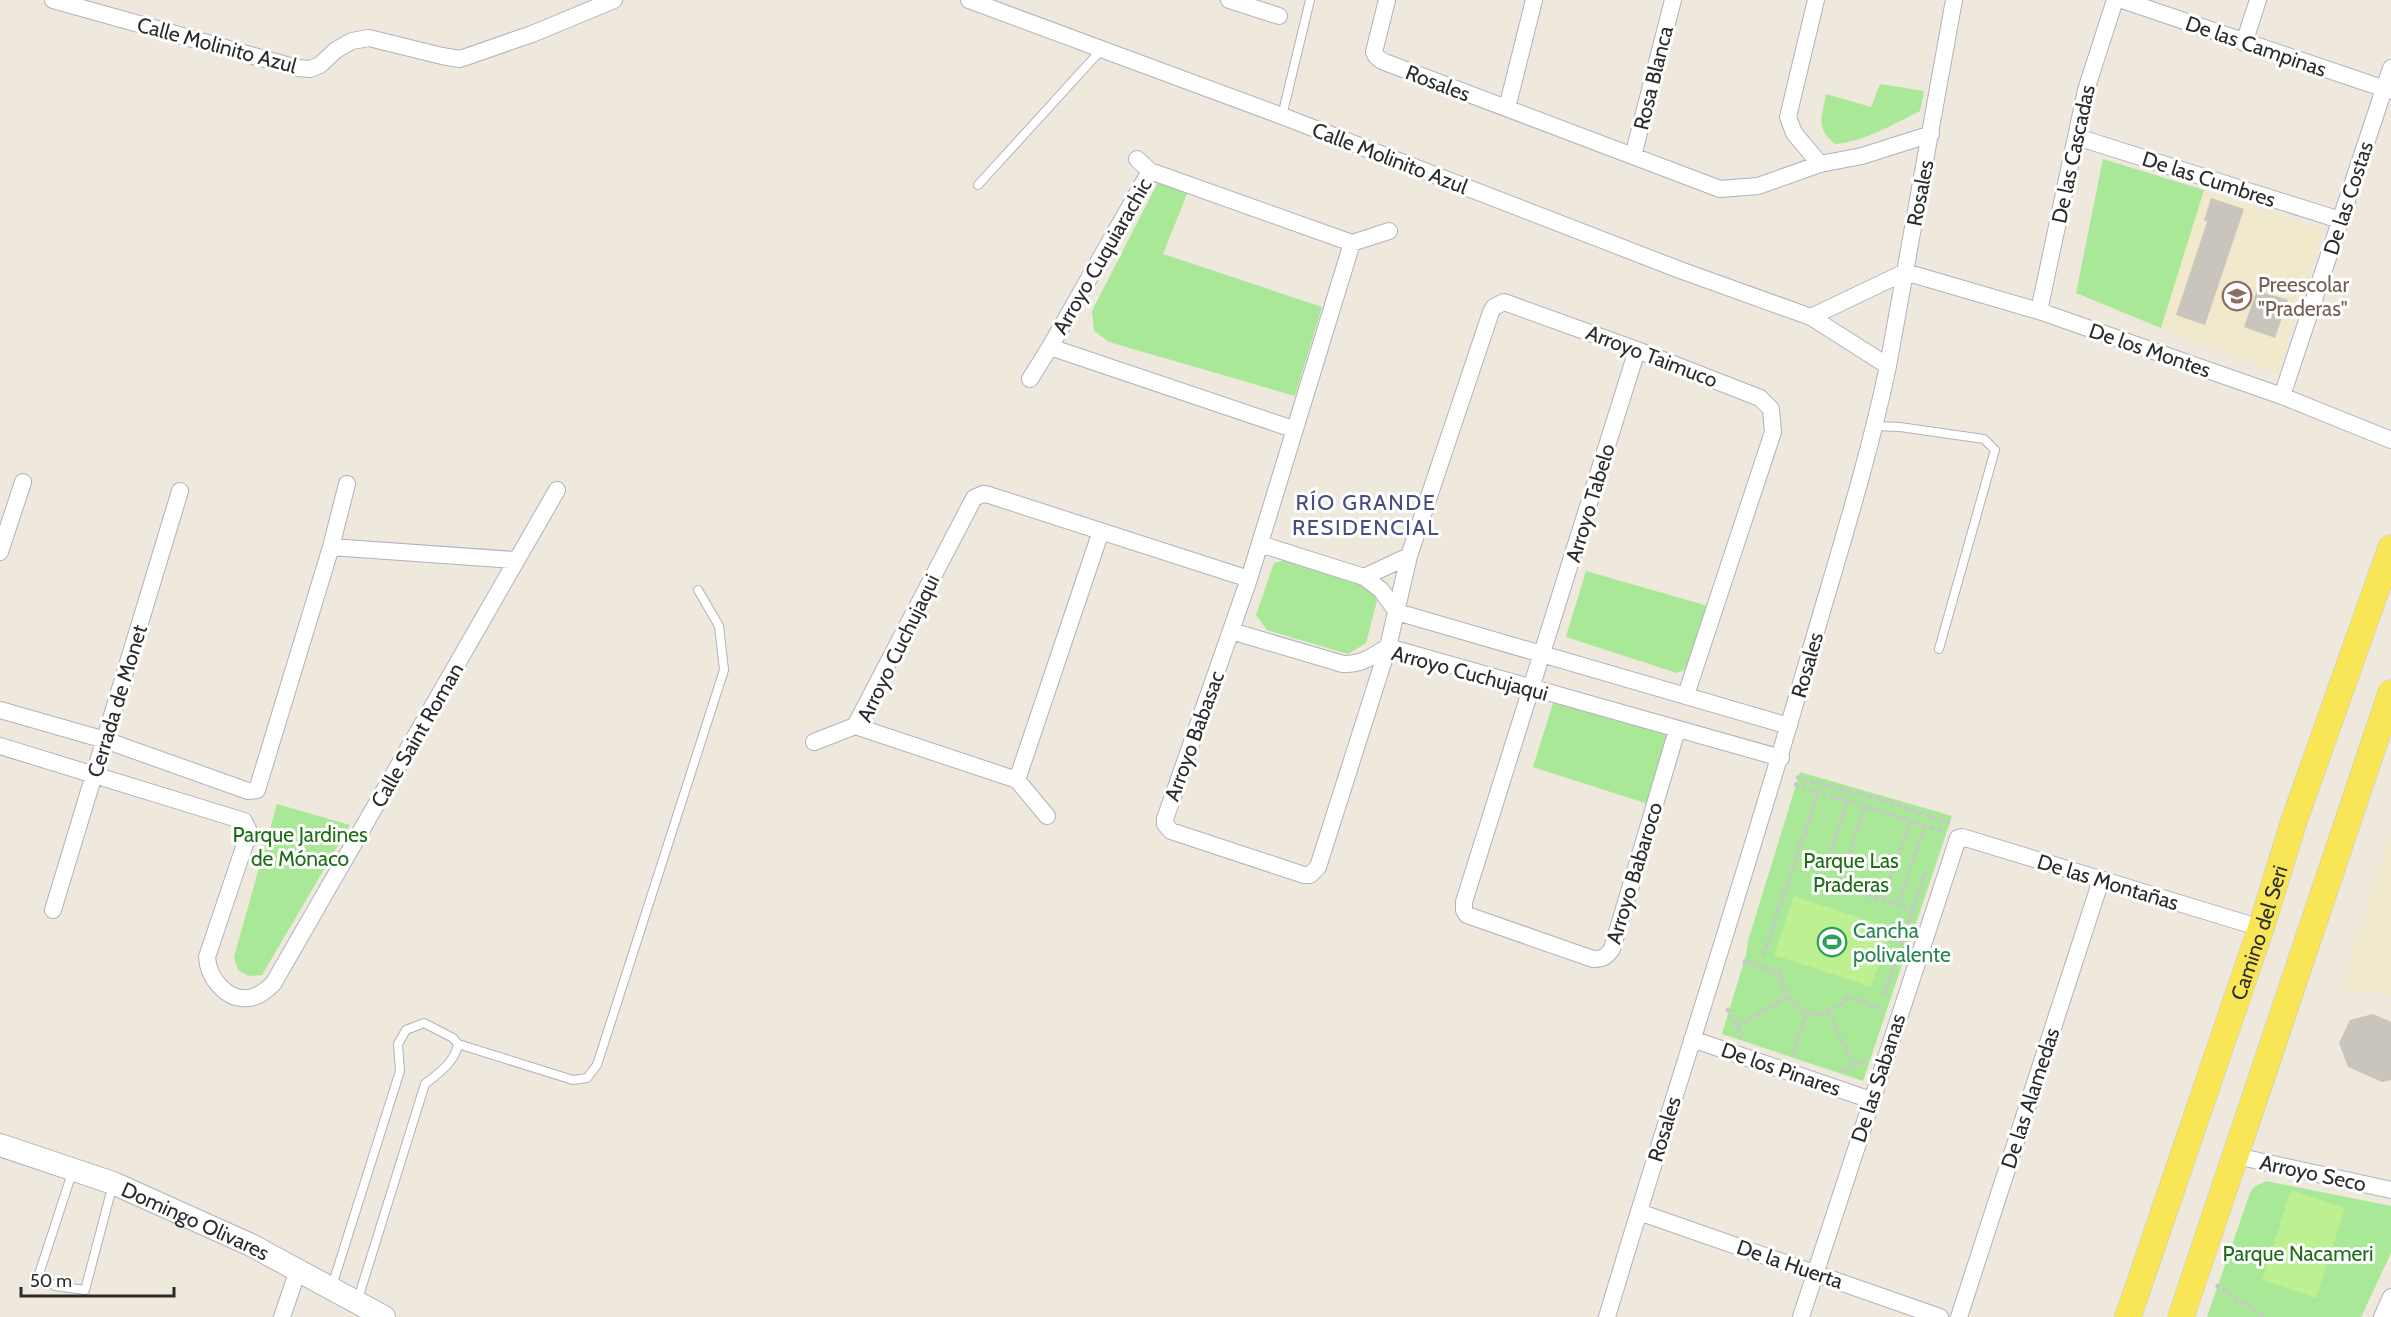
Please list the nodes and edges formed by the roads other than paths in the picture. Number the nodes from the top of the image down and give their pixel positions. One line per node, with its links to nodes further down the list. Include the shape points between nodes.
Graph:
1 (53, 0): 2 (street, Calle Molinito Azul, via 297,69 310,69 351,41 369,38 460,58)
2 (614, 0)
3 (969, 0): 16 (street, Calle Molinito Azul)
4 (1229, 0): 14 (street)
5 (1310, 0): 20 (lane)
6 (1387, 0): 19 (street, Rosales, via 1374,52 1382,62)
7 (1534, 0): 19 (street)
8 (1673, 0): 23 (street, Rosa Blanca)
9 (1816, 0): 25 (street, via 1788,117 1794,132)
10 (1954, 0): 21 (street, Rosales)
11 (2115, 0): 22 (street, De las Cascadas, via 2093,63)
12 (2122, 0): 15 (street, De las Campinas)
13 (2258, 0): 15 (street)
14 (1279, 16)
15 (2244, 43): 18 (street, De las Campinas)
16 (1102, 50): 20 (street, Calle Molinito Azul); 27 (lane)
17 (2391, 68): 18 (street, De las Costas)
18 (2388, 90): 28 (street, De las Costas)
19 (1507, 108): 23 (street, Rosales)
20 (1282, 116): 33 (street, Calle Molinito Azul)
21 (1931, 134): 25 (street, Rosales, via 1862,156); 31 (street, Rosales)
22 (2077, 137): 28 (street, De las Cumbres); 32 (street, De las Cascadas)
23 (1633, 156): 25 (street, Rosales, via 1720,189 1758,186)
24 (1137, 159): 26 (street)
25 (1820, 164)
26 (1150, 171): 30 (street, Arroyo Cuquiarachic); 34 (street, Arroyo Cuquiarachic)
27 (978, 185)
28 (2340, 220): 38 (street, De las Costas)
29 (1389, 231): 30 (street)
30 (1352, 243): 40 (street)
31 (1905, 272): 32 (street, De los Montes); 33 (street); 36 (street, Rosales)
32 (2039, 311): 38 (street, De los Montes)
33 (1810, 317): 36 (street, Calle Molinito Azul)
34 (1050, 347): 37 (street); 40 (street, Arroyo Cuquiarachic)
35 (1637, 350): 51 (street, Arroyo Taimuco, via 1512,304 1504,302 1494,307); 60 (street, Arroyo Tabelo); 63 (street, Arroyo Taimuco, via 1760,398 1771,410 1773,420 1773,432)
36 (1888, 366): 39 (street, Rosales)
37 (1030, 379)
38 (2282, 396): 41 (street, De los Montes)
39 (1875, 426): 59 (lane, via 1984,439 1995,450); 66 (street, Rosales)
40 (1293, 429): 47 (street)
41 (2391, 440)
42 (23, 482): 50 (street)
43 (347, 484): 48 (street)
44 (557, 490): 52 (street, Calle Saint Roman)
45 (180, 491): 68 (street, Cerrada de Monet)
46 (1101, 531): 54 (street, Arroyo Cuchujaqui); 65 (street, Arroyo Cuchujaqui, via 989,495 974,498); 73 (street)
47 (1260, 544): 53 (street, Arroyo Cuchujaqui); 54 (street)
48 (331, 547): 52 (street); 68 (street, via 257,789 248,791)
49 (2391, 548): 78 (main road, Camino del Seri, via 2294,821)
50 (0, 552)
51 (1409, 556): 53 (street); 56 (street, Arroyo Taimuco)
52 (515, 560): 72 (street, Calle Saint Roman, via 273,984 260,995 248,999 232,994 215,983 207,967 246,841 248,829 244,821)
53 (1364, 577): 56 (street, Arroyo Cuchujaqui)
54 (1249, 579): 57 (street, Arroyo Babasac)
55 (698, 590): 80 (lane, via 719,626 724,670 597,1065 587,1078 573,1080)
56 (1397, 612): 58 (street, Arroyo Taimuco); 60 (street, Arroyo Cuchujaqui)
57 (1231, 631): 58 (street, Arroyo Cuchujaqui, via 1342,664 1365,661); 58 (street, Arroyo Babasac, via 1165,824 1175,833 1304,875 1318,867)
58 (1388, 647): 61 (street, Arroyo Cuchujaqui)
59 (1939, 650)
60 (1543, 656): 61 (street, Arroyo Tabelo); 63 (street, Arroyo Cuchujaqui)
61 (1532, 689): 67 (street, Arroyo Cuchujaqui); 67 (street, Arroyo Babaroco, via 1464,909 1474,918 1593,959 1601,959 1612,949)
62 (2391, 693): 83 (main road)
63 (1686, 695): 66 (street, Arroyo Cuchujaqui)
64 (0, 710): 68 (street)
65 (855, 726): 69 (street); 73 (street, Arroyo Cuchujaqui)
66 (1790, 726): 71 (street, Rosales)
67 (1677, 730): 71 (street, Arroyo Cuchujaqui)
68 (105, 740): 72 (street, Cerrada de Monet)
69 (814, 742)
70 (0, 746): 72 (street)
71 (1781, 758): 79 (street, Rosales)
72 (94, 774): 77 (street, Cerrada de Monet)
73 (1017, 780): 74 (street)
74 (1047, 816)
75 (1953, 832): 76 (street, De las Montañas); 81 (street, De las Sabanas)
76 (2101, 880): 78 (street, De las Montañas); 98 (street, De las Alamedas)
77 (53, 910)
78 (2261, 928): 99 (main road, Camino del Seri)
79 (1692, 1039): 81 (street, De los Pinares); 87 (street, Rosales)
80 (458, 1044): 90 (lane, via 424,1023 405,1030 398,1044 400,1071); 92 (lane, via 452,1061 425,1084)
81 (1871, 1100): 89 (street, De las Sabanas)
82 (0, 1144): 84 (main road, Domingo Olivares)
83 (2236, 1156): 86 (street, Arroyo Seco); 100 (main road)
84 (73, 1170): 85 (main road, Domingo Olivares); 85 (lane, via 39,1274 55,1286 86,1290)
85 (113, 1183): 88 (main road, Domingo Olivares)
86 (2391, 1190)
87 (1639, 1212): 89 (street, De la Huerta); 95 (street, Rosales)
88 (298, 1270): 90 (main road, Domingo Olivares); 93 (street)
89 (1816, 1273): 96 (street, De las Sabanas); 97 (street, De la Huerta)
90 (331, 1288): 92 (main road, Domingo Olivares)
91 (2391, 1297): 101 (street)
92 (357, 1303): 94 (main road, Domingo Olivares)
93 (282, 1317)
94 (384, 1317)
95 (1607, 1317)
96 (1801, 1317)
97 (1941, 1317)
98 (1959, 1317)
99 (2128, 1317)
100 (2181, 1317)
101 (2382, 1317)

